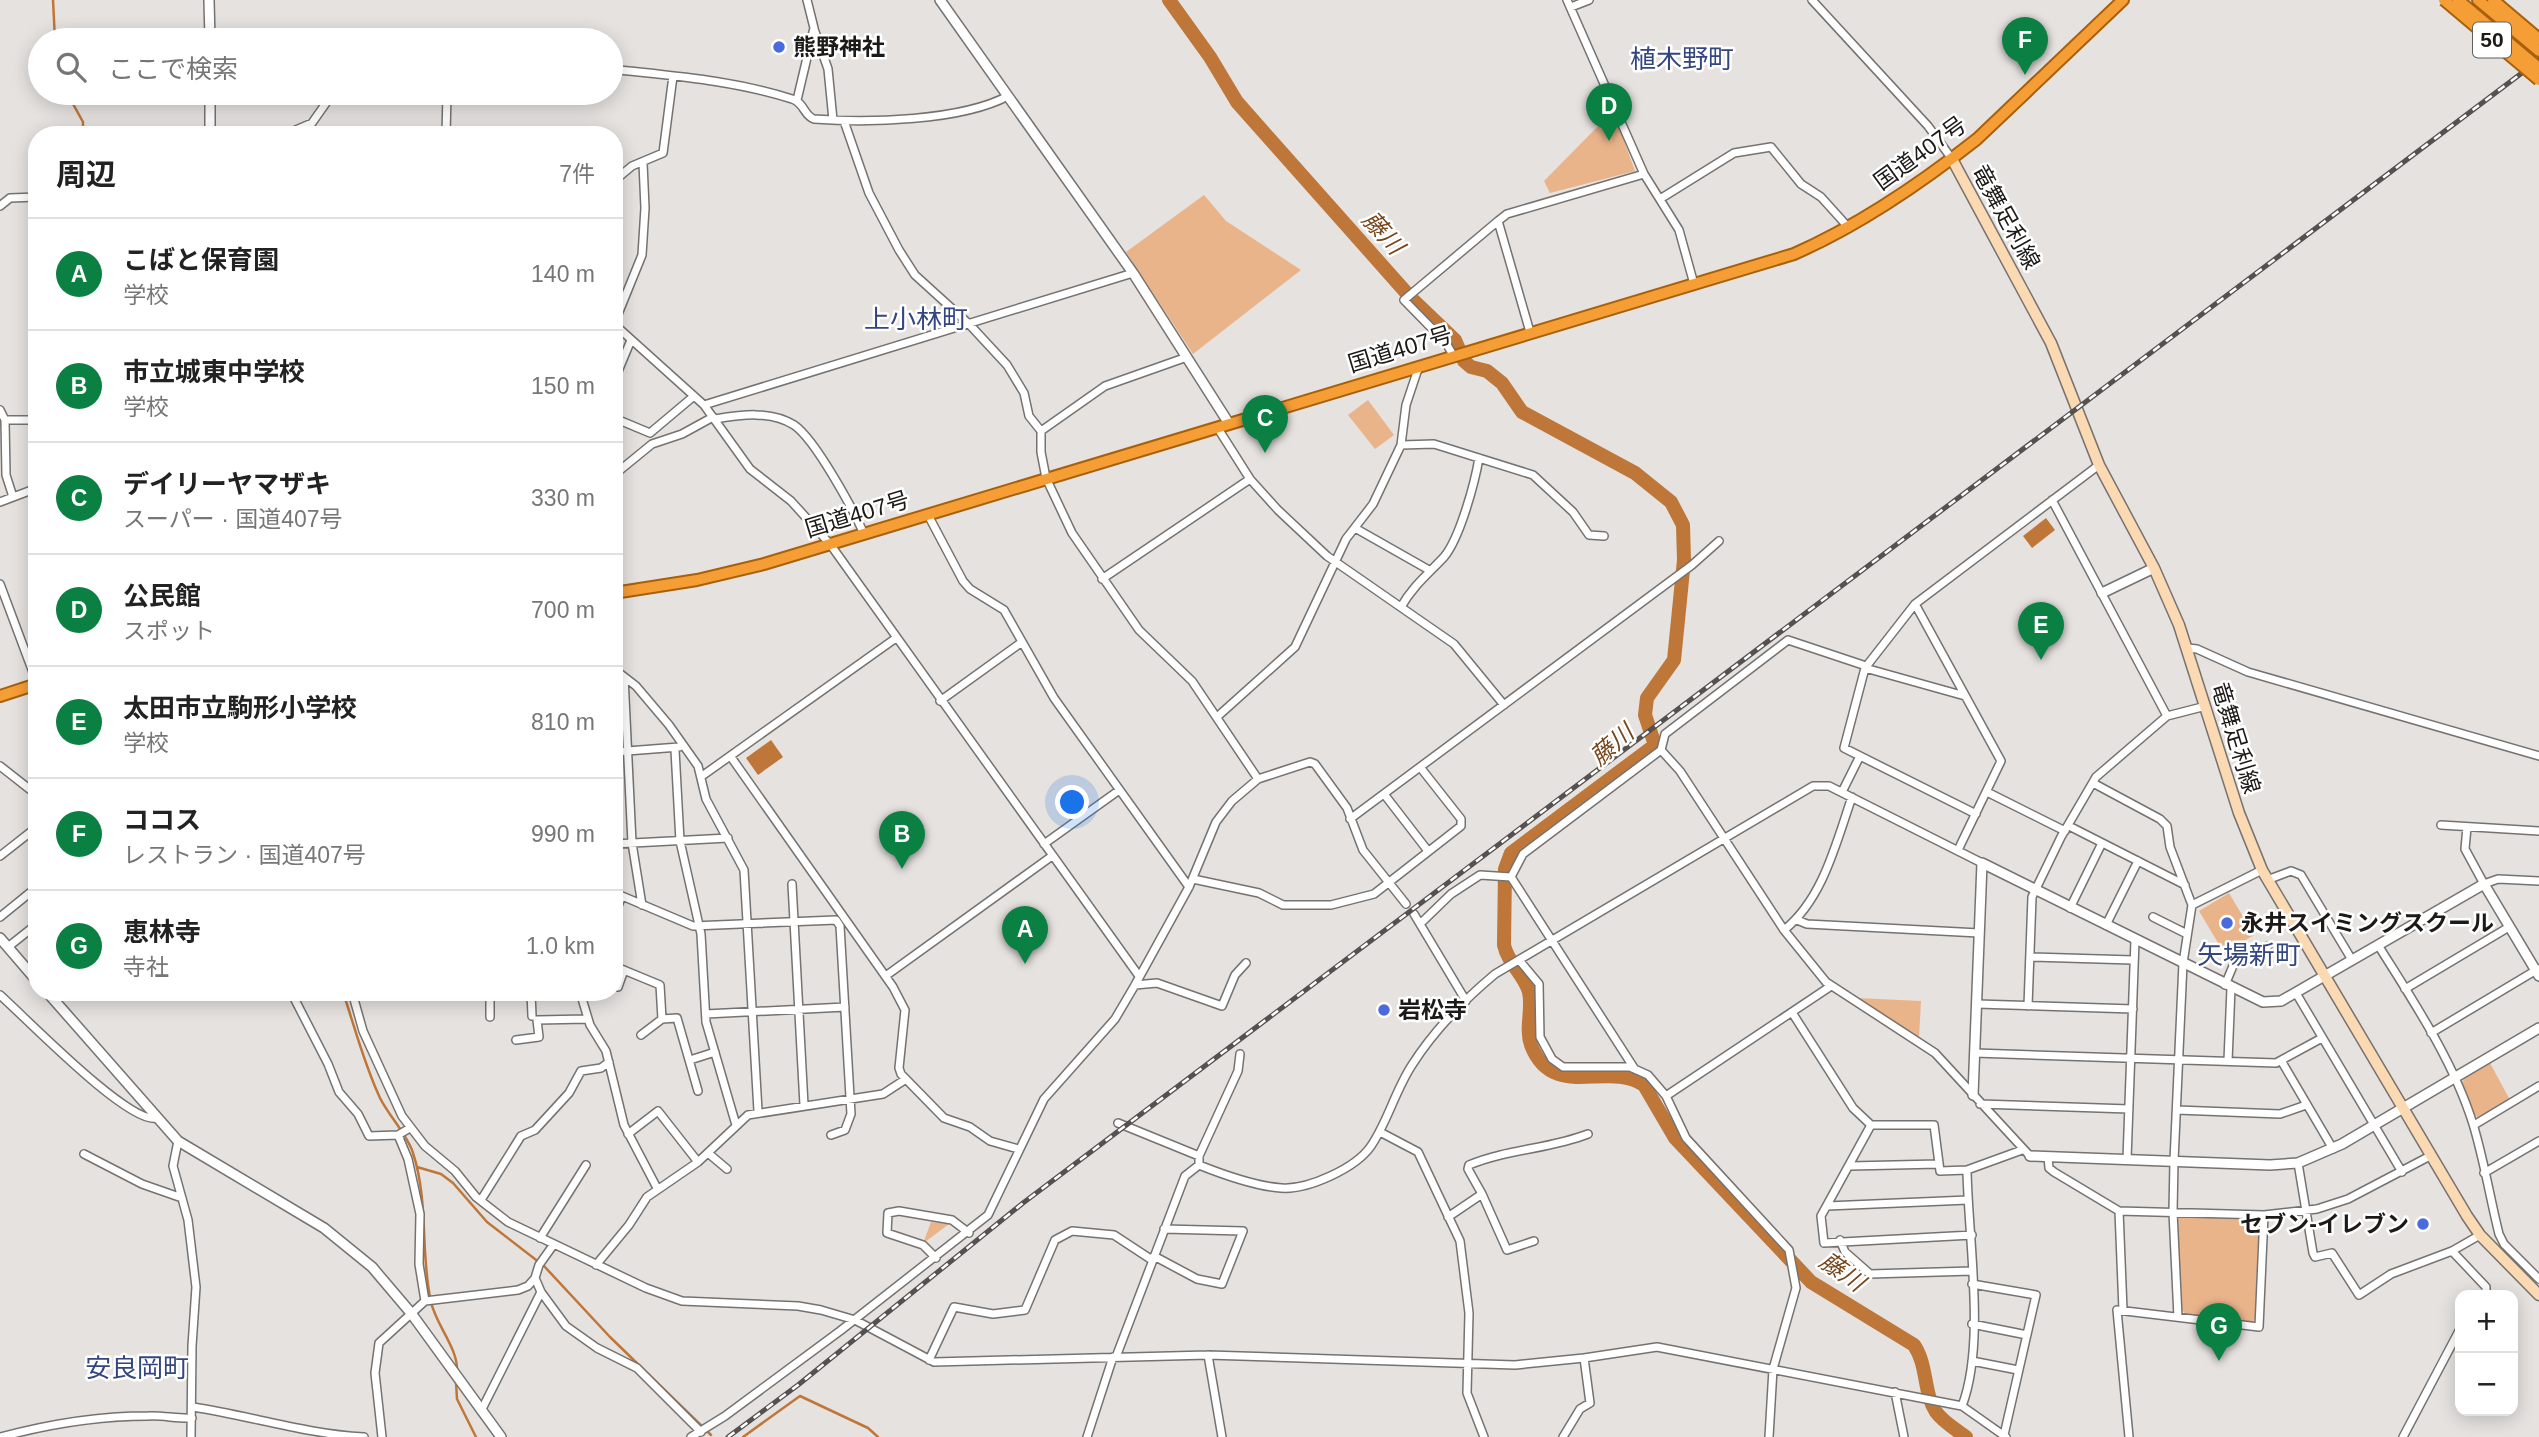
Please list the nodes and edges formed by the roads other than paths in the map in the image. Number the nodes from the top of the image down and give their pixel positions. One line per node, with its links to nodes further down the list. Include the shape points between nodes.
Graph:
1 (209, 0): 12 (street)
2 (807, 0): 13 (street)
3 (940, 0): 20 (street)
4 (1589, 0): 11 (street)
5 (1812, 0): 30 (street, via 1928,126)
6 (2123, 0): 30 (highway, 国道407号)
7 (2444, 0): 19 (highway, 50, bridge)
8 (2458, 0): 16 (highway, 50, bridge)
9 (2478, 0): 15 (highway, 50)
10 (2493, 0): 14 (highway, 50)
11 (1569, 3): 33 (street)
12 (210, 28)
13 (814, 28): 21 (street); 25 (street, via 828,69)
14 (2539, 39)
15 (2539, 51)
16 (2539, 68)
17 (623, 70): 18 (street)
18 (673, 76): 21 (street, via 744,85); 31 (street, via 665,149)
19 (2539, 80)
20 (1008, 96): 26 (street, via 954,112); 39 (street)
21 (797, 100): 25 (street, via 809,118)
22 (210, 105): 27 (street)
23 (325, 105): 28 (street)
24 (447, 105): 29 (street)
25 (834, 120): 26 (street)
26 (844, 121): 42 (street, via 869,193 899,250 915,275)
27 (210, 126)
28 (305, 126)
29 (446, 126)
30 (1952, 159): 38 (highway, 国道407号); 62 (main road, 竜舞足利線, via 2051,343)
31 (643, 163): 32 (street); 41 (street, via 642,255)
32 (623, 174)
33 (1644, 174): 35 (street); 37 (street, via 1507,214)
34 (28, 197): 36 (street, via 10,198)
35 (1660, 199): 38 (street, via 1734,153 1771,147 1801,184 1821,197); 40 (street, via 1679,230)
36 (0, 206)
37 (1498, 221): 44 (street); 46 (street, via 1404,300)
38 (1849, 228): 40 (highway, 国道407号, via 1794,254)
39 (1133, 273): 42 (street); 47 (street)
40 (1694, 284): 44 (highway, 国道407号)
41 (623, 302)
42 (969, 324): 51 (street); 59 (street, via 1007,365 1024,393 1029,416)
43 (623, 332): 45 (street)
44 (1530, 332): 46 (highway, 国道407号)
45 (631, 340): 48 (street); 50 (street)
46 (1453, 355): 49 (highway, 国道407号)
47 (1187, 357): 57 (street); 59 (street, via 1105,386)
48 (623, 359)
49 (1420, 365): 57 (highway, 国道407号); 60 (street, via 1406,405)
50 (694, 396): 51 (street); 56 (street, via 650,433)
51 (704, 405): 53 (street)
52 (0, 410): 54 (street)
53 (714, 418): 63 (street, via 652,444); 72 (street, via 752,413 795,426 838,483); 75 (street, via 750,469 791,500)
54 (5, 420): 55 (street); 67 (street, via 4,460)
55 (28, 420)
56 (623, 422)
57 (1228, 422): 58 (highway, 国道407号)
58 (1217, 426): 64 (highway, 国道407号); 65 (street)
59 (1041, 431): 64 (street)
60 (1401, 445): 61 (street, via 1434,444); 71 (street, via 1373,504)
61 (1479, 458): 73 (street, via 1533,475 1573,512 1589,535); 78 (street, via 1474,488 1451,543)
62 (2099, 465): 68 (street); 77 (main road, 竜舞足利線)
63 (623, 468)
64 (1046, 478): 70 (highway, 国道407号); 79 (street, via 1072,533)
65 (1250, 479): 76 (street); 79 (street)
66 (28, 491): 67 (street)
67 (13, 497): 69 (street)
68 (2052, 500): 82 (street); 83 (street)
69 (0, 502)
70 (928, 515): 72 (highway, 国道407号); 86 (street, via 963,581 1004,610)
71 (1355, 528): 76 (street); 78 (street)
72 (864, 534): 75 (highway, 国道407号)
73 (1604, 536)
74 (1719, 541): 95 (street)
75 (830, 544): 81 (highway, 国道407号, via 733,572); 85 (street)
76 (1336, 562): 84 (street); 98 (street, via 1295,648)
77 (2154, 568): 82 (street); 87 (main road, 竜舞足利線)
78 (1429, 570): 84 (street)
79 (1102, 579): 98 (street, via 1139,630 1192,681)
80 (0, 584): 88 (street)
81 (623, 591)
82 (2102, 593): 97 (street)
83 (1915, 604): 89 (street); 93 (street)
84 (1401, 607): 95 (street, via 1454,644)
85 (895, 638): 94 (street); 105 (street)
86 (1022, 642): 94 (street); 112 (street, via 1048,689)
87 (2188, 648): 96 (main road, 竜舞足利線); 104 (street, via 2248,672)
88 (28, 659)
89 (1865, 667): 93 (street); 100 (street, via 1788,640 1665,734); 103 (street, via 1842,746)
90 (624, 677): 99 (street, via 661,715); 102 (street)
91 (28, 686): 92 (highway)
92 (0, 696)
93 (1965, 696): 114 (street, via 2001,761)
94 (940, 701): 130 (street)
95 (1504, 705): 107 (street)
96 (2206, 706): 97 (street); 137 (main road, 竜舞足利線)
97 (2167, 716): 110 (street)
98 (1217, 717): 109 (street)
99 (679, 748): 102 (street); 108 (street); 126 (street)
100 (1661, 750): 125 (street); 138 (street, via 1523,854)
101 (623, 752): 102 (street)
102 (627, 752): 127 (street)
103 (1860, 756): 113 (street); 117 (street)
104 (2539, 756)
105 (731, 757): 108 (street); 183 (street)
106 (0, 766): 111 (street)
107 (1420, 767): 115 (street); 132 (street, via 1461,820 1461,826)
108 (702, 776): 124 (street, via 706,799)
109 (1258, 779): 118 (street, via 1315,764); 142 (street, via 1216,822)
110 (2093, 783): 121 (street); 145 (street, via 2167,826)
111 (28, 788)
112 (1118, 791): 130 (street); 142 (street)
113 (1842, 792): 116 (street); 125 (street, via 1821,784 1813,786)
114 (1987, 792): 117 (street); 121 (street)
115 (1384, 794): 118 (street); 132 (street)
116 (1853, 797): 131 (street); 156 (street, via 1832,856)
117 (1976, 814): 131 (street)
118 (1350, 819): 140 (street, via 1363,850)
119 (2441, 825): 120 (street)
120 (2467, 827): 122 (street); 144 (street, via 2465,849)
121 (2067, 829): 128 (street); 146 (street)
122 (2539, 831)
123 (28, 834): 133 (street)
124 (728, 838): 126 (street); 159 (street, via 744,870)
125 (1724, 838): 163 (street); 168 (street)
126 (680, 841): 127 (street); 161 (street)
127 (632, 843): 129 (street); 150 (street)
128 (2102, 843): 135 (street); 152 (street)
129 (623, 844)
130 (1044, 844): 134 (street)
131 (1958, 849): 136 (street)
132 (1428, 851): 140 (street)
133 (0, 856)
134 (1052, 856): 183 (street); 184 (street)
135 (2138, 861): 145 (street); 160 (street)
136 (1982, 863): 146 (street); 165 (street)
137 (2262, 870): 139 (main road, 竜舞足利線); 151 (street)
138 (1511, 877): 158 (street, via 1480,875 1451,894); 168 (street)
139 (2267, 880): 176 (street, via 2291,871 2301,875); 185 (main road, 竜舞足利線)
140 (1389, 882): 142 (street, via 1374,894 1331,905 1283,905 1259,893); 149 (street)
141 (2538, 882): 144 (street, via 2498,879)
142 (1191, 883): 184 (street)
143 (792, 884): 157 (street)
144 (2484, 884): 162 (street); 170 (street)
145 (2185, 885): 151 (street)
146 (2034, 890): 152 (street); 173 (street)
147 (28, 894): 154 (street)
148 (623, 897): 150 (street)
149 (1406, 904)
150 (642, 905): 161 (street)
151 (2192, 905): 166 (street)
152 (2070, 908): 160 (street)
153 (1414, 914): 158 (street)
154 (0, 917)
155 (2153, 917): 166 (street)
156 (1797, 920): 163 (street); 165 (street)
157 (794, 922): 159 (street); 201 (street, via 836,920 840,926); 202 (street)
158 (1421, 923): 198 (street)
159 (747, 924): 161 (street); 204 (street)
160 (2106, 925): 169 (street)
161 (699, 926): 205 (street)
162 (2510, 926): 181 (street); 189 (street)
163 (1784, 930): 187 (street)
164 (28, 931): 172 (street)
165 (1979, 933): 199 (street)
166 (2188, 934): 178 (street)
167 (0, 938): 172 (street)
168 (1551, 940): 174 (street); 225 (street)
169 (2135, 940): 175 (street); 178 (street)
170 (2378, 945): 176 (street); 189 (street)
171 (2268, 946): 188 (street, via 2233,966)
172 (8, 947): 179 (street)
173 (2029, 957): 175 (street); 200 (street)
174 (1519, 960): 198 (street, via 1495,974); 225 (street, via 1539,984 1540,1037 1552,1059 1563,1067)
175 (2133, 960): 203 (street)
176 (2352, 960): 185 (street)
177 (1245, 963): 186 (street, via 1234,975 1222,1006 1157,983)
178 (2183, 963): 188 (street); 221 (street)
179 (28, 970)
180 (624, 970): 182 (street); 209 (street, via 660,985)
181 (2538, 972): 212 (street)
182 (623, 973)
183 (887, 975): 227 (street, via 905,1010 899,1068)
184 (1139, 976): 186 (street)
185 (2324, 976): 190 (street); 236 (main road, 竜舞足利線)
186 (1135, 985): 253 (street, via 1112,1022 1044,1099)
187 (1831, 986): 206 (street); 230 (street, via 1936,1053)
188 (2228, 986): 190 (street, via 2263,1002); 222 (street)
189 (2405, 989): 212 (street)
190 (2296, 993): 214 (street)
191 (0, 995): 240 (street, via 95,1083 144,1118)
192 (55, 1001): 240 (street)
193 (295, 1001): 246 (street, via 339,1091 369,1136)
194 (355, 1001): 246 (street)
195 (490, 1001): 208 (street)
196 (531, 1001): 207 (street)
197 (582, 1001): 210 (street)
198 (1466, 1001): 247 (street, via 1413,1063)
199 (1977, 1004): 200 (street); 217 (street)
200 (2028, 1006): 203 (street)
201 (845, 1007): 202 (street); 232 (street)
202 (799, 1009): 204 (street); 234 (street)
203 (2133, 1009): 219 (street)
204 (752, 1012): 205 (street); 239 (street)
205 (706, 1014): 216 (street)
206 (1793, 1014): 231 (street); 243 (street, via 1853,1108)
207 (532, 1016)
208 (490, 1017)
209 (662, 1018): 213 (street); 220 (street, via 677,1018)
210 (587, 1019): 215 (street, via 537,1020 539,1037); 223 (street)
211 (2539, 1028): 226 (street)
212 (2431, 1033): 226 (street)
213 (641, 1035)
214 (2322, 1038): 224 (street); 244 (street)
215 (516, 1040)
216 (715, 1052): 220 (street); 242 (street)
217 (1975, 1053): 219 (street); 230 (street)
218 (1240, 1054): 258 (street, via 1238,1071)
219 (2130, 1058): 221 (street); 237 (street)
220 (690, 1060): 229 (street)
221 (2179, 1060): 222 (street); 238 (street)
222 (2228, 1061): 224 (street)
223 (609, 1062): 248 (street); 276 (street, via 581,1071 544,1121 521,1136)
224 (2282, 1062): 235 (street)
225 (1634, 1068): 231 (street, via 1653,1079)
226 (2454, 1078): 236 (street); 245 (street)
227 (906, 1079): 232 (street, via 883,1094); 253 (street, via 944,1118)
228 (2539, 1086): 245 (street)
229 (698, 1091)
230 (1973, 1095): 233 (street)
231 (1666, 1096): 317 (street, via 1686,1138 1793,1258 1796,1288)
232 (850, 1098): 234 (street); 250 (street, via 848,1126)
233 (1980, 1104): 237 (street); 256 (street)
234 (804, 1105): 239 (street)
235 (2306, 1105): 238 (street, via 2280,1114); 254 (street)
236 (2402, 1108): 244 (street); 259 (main road, 竜舞足利線)
237 (2129, 1109): 261 (street)
238 (2177, 1110): 262 (street)
239 (758, 1111): 242 (street)
240 (156, 1118): 251 (street)
241 (1118, 1123): 258 (street)
242 (736, 1125): 255 (street)
243 (1871, 1125): 265 (street, via 1934,1125); 268 (street)
244 (2374, 1125): 254 (street); 271 (street)
245 (2474, 1125): 272 (street)
246 (404, 1132): 276 (street); 303 (street, via 419,1214 419,1264)
247 (1380, 1132): 267 (street, via 1349,1168 1297,1187 1282,1188); 283 (street, via 1418,1152)
248 (628, 1134): 263 (street, via 658,1111); 273 (street)
249 (1588, 1134): 274 (street, via 1469,1165)
250 (831, 1135)
251 (178, 1141): 275 (street, via 173,1166); 305 (street, via 342,1240)
252 (2539, 1141): 272 (street)
253 (1018, 1149): 285 (street, via 988,1215)
254 (2333, 1149): 264 (street)
255 (708, 1153): 263 (street); 269 (street)
256 (2026, 1153): 260 (street); 270 (street)
257 (84, 1154): 275 (street, via 142,1184)
258 (1199, 1156): 267 (street)
259 (2430, 1156): 271 (street); 287 (main road, 竜舞足利線)
260 (2048, 1157): 261 (street); 279 (street, via 2054,1172)
261 (2127, 1159): 262 (street)
262 (2174, 1161): 264 (street); 280 (street)
263 (698, 1162): 273 (street)
264 (2298, 1163): 281 (street)
265 (1939, 1164): 268 (street); 270 (street, via 1940,1171)
266 (586, 1165): 288 (street)
267 (1199, 1165): 284 (street, via 1185,1177)
268 (1850, 1167): 278 (street)
269 (727, 1169)
270 (1968, 1170): 277 (street)
271 (2402, 1172): 281 (street, via 2348,1199)
272 (2484, 1173): 298 (street, via 2504,1244)
273 (657, 1188): 295 (street)
274 (1482, 1194): 283 (street); 290 (street, via 1507,1250)
275 (182, 1198): 321 (street, via 196,1287)
276 (481, 1200): 288 (street, via 508,1222)
277 (1968, 1200): 278 (street); 286 (street)
278 (1827, 1206): 289 (street, via 1821,1216 1824,1243)
279 (2119, 1210): 280 (street); 304 (street)
280 (2173, 1212): 282 (street); 306 (street)
281 (2305, 1212): 282 (street); 292 (street, via 2315,1256 2332,1253 2359,1295 2391,1274)
282 (2264, 1215): 306 (street, via 2259,1327)
283 (1448, 1217): 315 (street, via 1460,1241 1467,1282)
284 (1164, 1229): 294 (street); 294 (street, via 1243,1231 1222,1284 1197,1279)
285 (969, 1233): 293 (street); 293 (street, via 952,1220 888,1213 887,1233 923,1245)
286 (1972, 1235): 289 (street); 296 (street)
287 (2480, 1235): 292 (street); 302 (main road, 竜舞足利線)
288 (540, 1238): 291 (street)
289 (1840, 1240): 296 (street, via 1845,1252 1870,1274)
290 (1534, 1241)
291 (554, 1244): 295 (street); 297 (street)
292 (2452, 1251): 300 (street)
293 (936, 1258): 307 (street)
294 (1153, 1258): 312 (street); 314 (street, via 1114,1235 1072,1231 1055,1240 1025,1310 993,1314 954,1307)
295 (596, 1265): 307 (street, via 682,1301 806,1306)
296 (1972, 1271): 299 (street)
297 (535, 1278): 301 (street); 303 (street, via 518,1290)
298 (2539, 1279)
299 (1972, 1284): 308 (street); 309 (street, via 2036,1295)
300 (2486, 1290)
301 (541, 1292): 322 (street); 324 (street, via 566,1326 637,1368)
302 (2539, 1295)
303 (426, 1301): 305 (street)
304 (2123, 1310): 306 (street); 338 (street, via 2117,1310)
305 (411, 1313): 322 (street); 329 (street, via 379,1343 375,1373)
306 (2178, 1317)
307 (855, 1320): 314 (street); 324 (street)
308 (1972, 1324): 309 (street); 316 (street)
309 (2027, 1335): 318 (street)
310 (2455, 1338): 339 (street)
311 (1208, 1354): 312 (street); 315 (street); 333 (street)
312 (1114, 1357): 314 (street, via 964,1363); 332 (street)
313 (1584, 1358): 315 (street, via 1515,1365); 317 (street, via 1657,1347); 335 (street, via 1590,1403 1580,1409)
314 (929, 1360)
315 (1468, 1361): 334 (street, via 1467,1393)
316 (1972, 1361): 318 (street); 320 (street)
317 (1773, 1369): 319 (street); 336 (street)
318 (2018, 1370): 325 (street)
319 (1895, 1392): 320 (street); 337 (street)
320 (1962, 1406): 325 (street)
321 (193, 1407): 323 (street); 328 (street, via 263,1418 324,1435)
322 (481, 1411): 330 (street)
323 (192, 1418): 326 (street, via 84,1419); 327 (street)
324 (701, 1432): 331 (street)
325 (2005, 1436)
326 (1, 1437)
327 (191, 1437)
328 (364, 1437)
329 (382, 1437)
330 (501, 1437)
331 (691, 1437)
332 (1087, 1437)
333 (1222, 1437)
334 (1484, 1437)
335 (1563, 1437)
336 (1769, 1437)
337 (1904, 1437)
338 (2129, 1437)
339 (2403, 1437)

